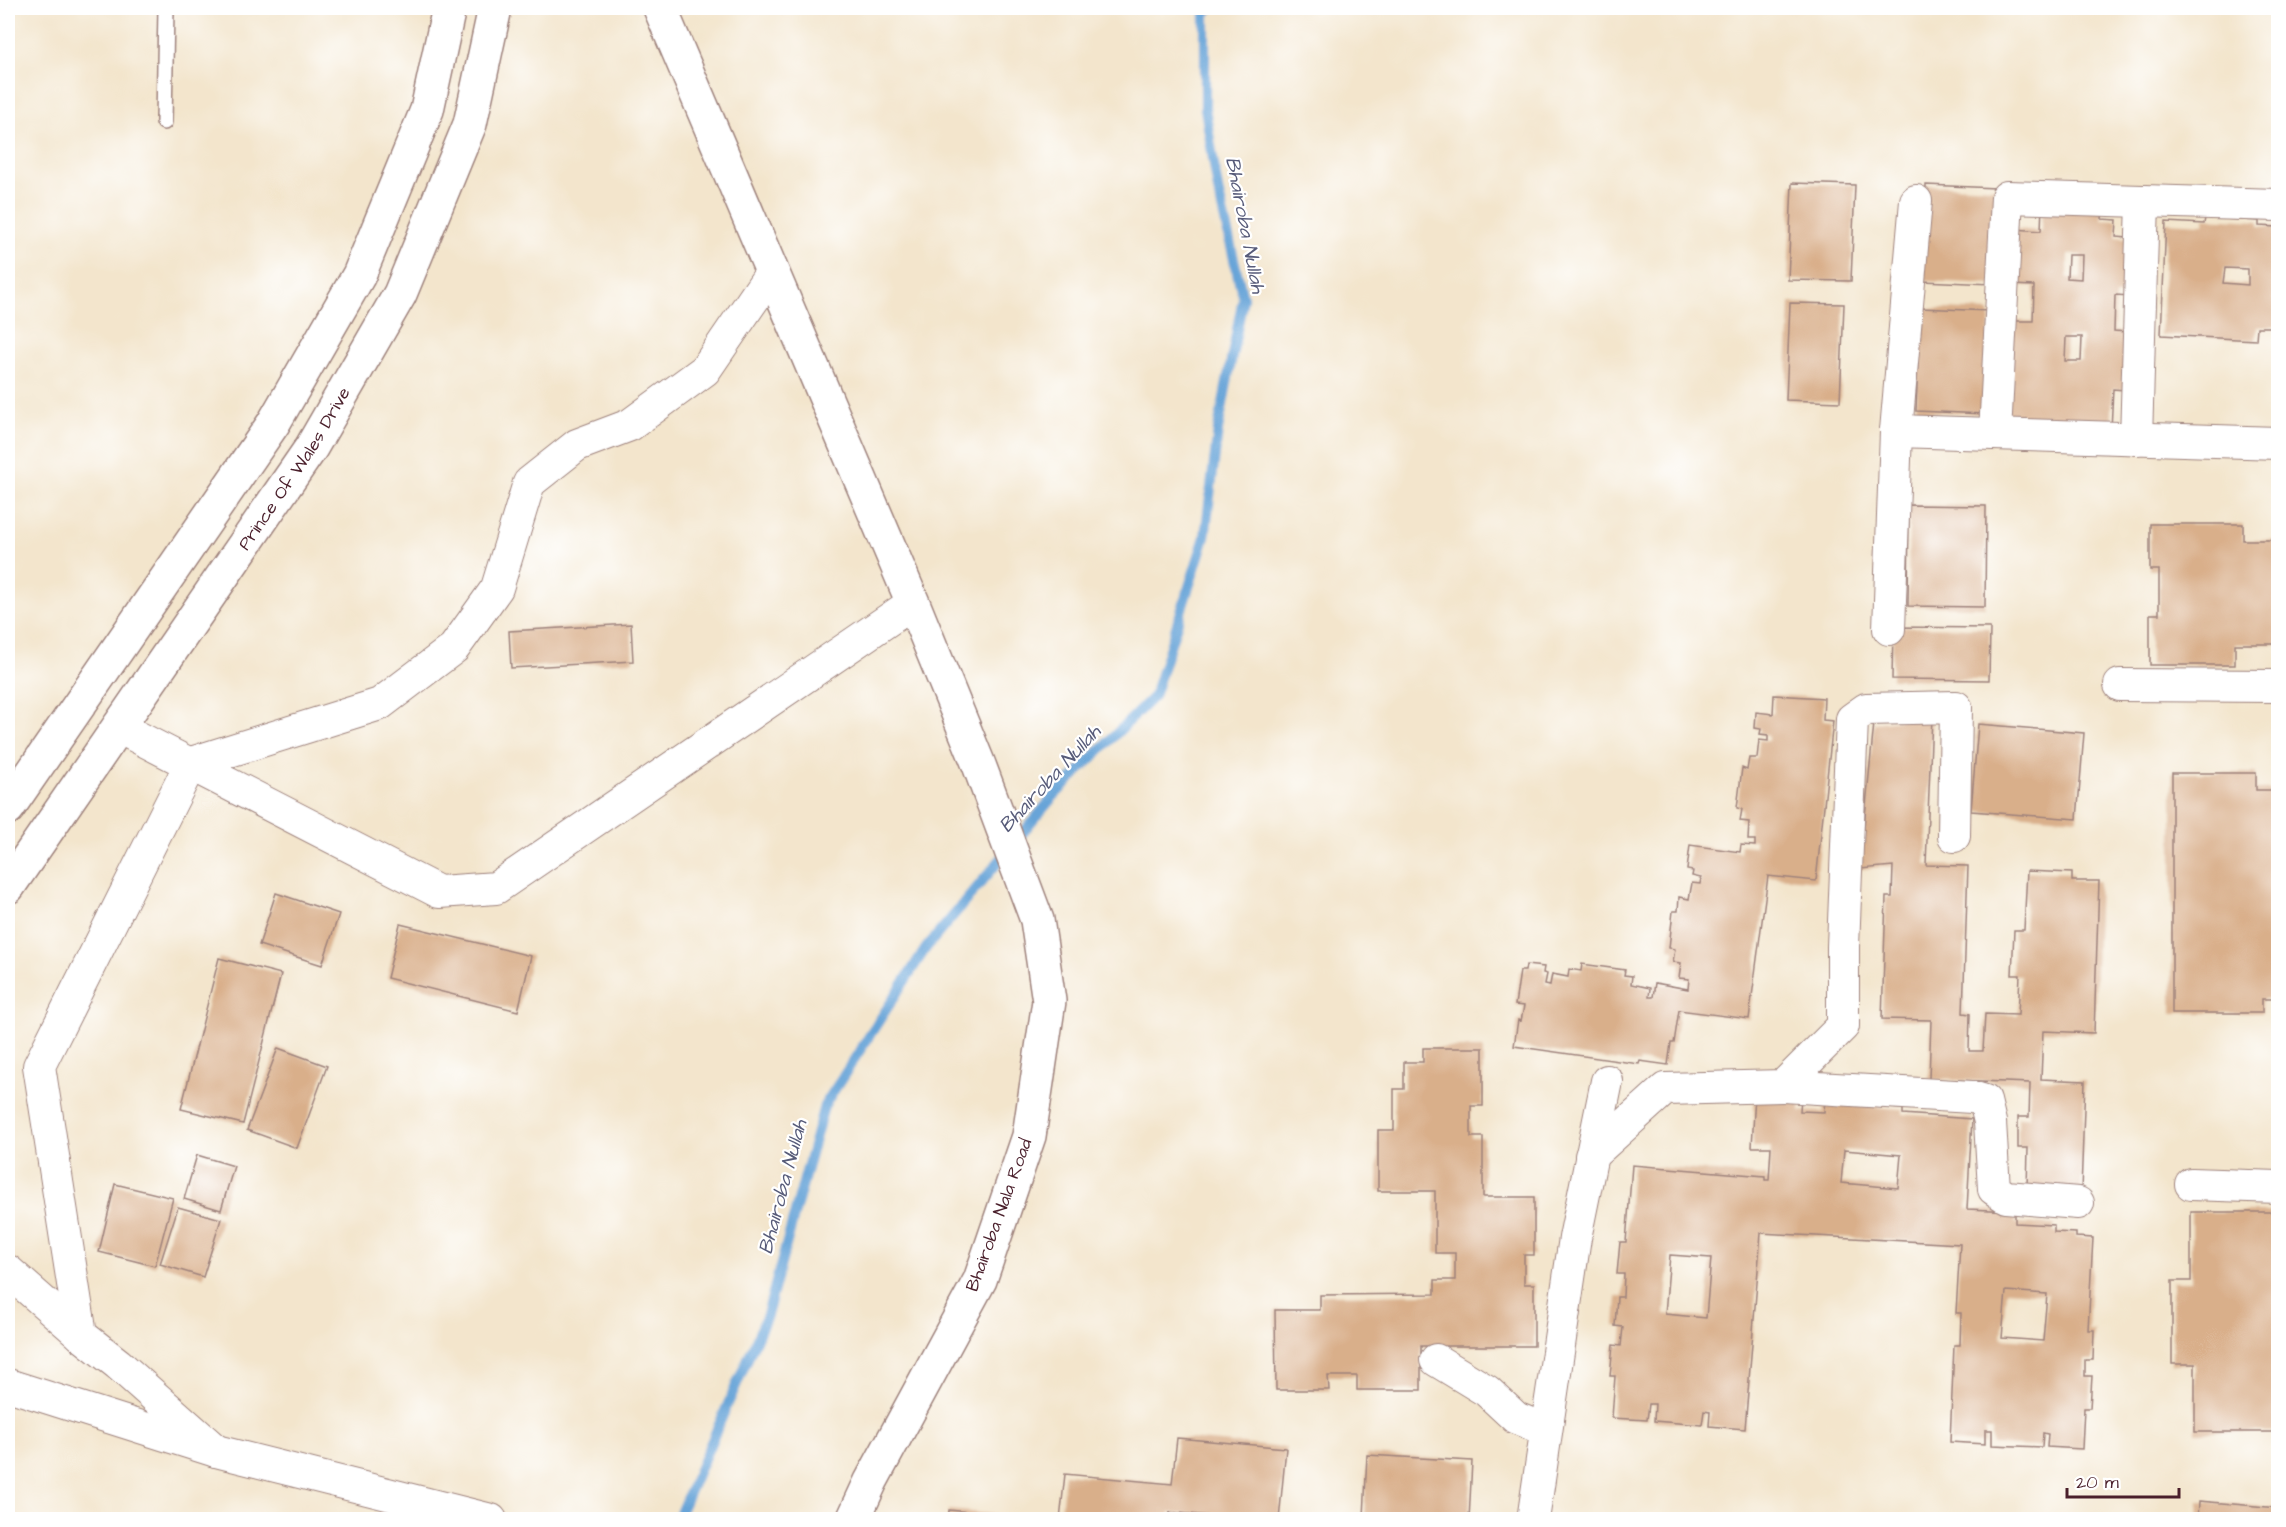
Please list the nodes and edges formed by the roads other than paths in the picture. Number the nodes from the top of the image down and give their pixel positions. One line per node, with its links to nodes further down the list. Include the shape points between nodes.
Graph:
1 (165, 8): 5 (lane)
2 (449, 8): 20 (street, via 427,110 359,275 273,424)
3 (495, 8): 18 (street, Prince Of Wales Drive, via 470,124 400,294 311,448)
4 (660, 8): 9 (street, Bhairoba Nala Road)
5 (164, 122)
6 (1916, 201): 10 (street)
7 (2143, 201): 8 (street); 11 (street, via 2007,197); 12 (street)
8 (2278, 205)
9 (772, 272): 14 (street, Bhairoba Nala Road); 19 (street, via 705,370 630,425 577,445 529,483 497,588 454,648 380,704)
10 (1896, 431): 11 (street); 15 (street)
11 (1995, 434): 12 (street)
12 (2136, 439): 13 (street)
13 (2278, 443)
14 (913, 603): 19 (street, via 496,888 439,892); 36 (street, Bhairoba Nala Road, via 1036,920 1049,1001 1029,1136 980,1280)
15 (1889, 629)
16 (2120, 685): 17 (street)
17 (2278, 686)
18 (118, 727): 19 (street); 22 (street, Prince Of Wales Drive)
19 (191, 763): 30 (street, via 39,1066)
20 (8, 808)
21 (1954, 836): 24 (street, via 1956,707 1866,709 1852,719 1843,1026)
22 (8, 887)
23 (1606, 1081): 25 (street)
24 (1782, 1086): 25 (street, via 1665,1089); 28 (street, via 1972,1097 1985,1101 1994,1189 2006,1197)
25 (1591, 1156): 33 (street)
26 (2191, 1184): 27 (street)
27 (2278, 1187)
28 (2078, 1203)
29 (8, 1271): 30 (street)
30 (81, 1335): 34 (street)
31 (1436, 1360): 33 (street, via 1487,1390 1516,1418)
32 (8, 1385): 34 (street)
33 (1546, 1430): 37 (street)
34 (216, 1451): 35 (street)
35 (491, 1520)
36 (853, 1520)
37 (1533, 1520)

